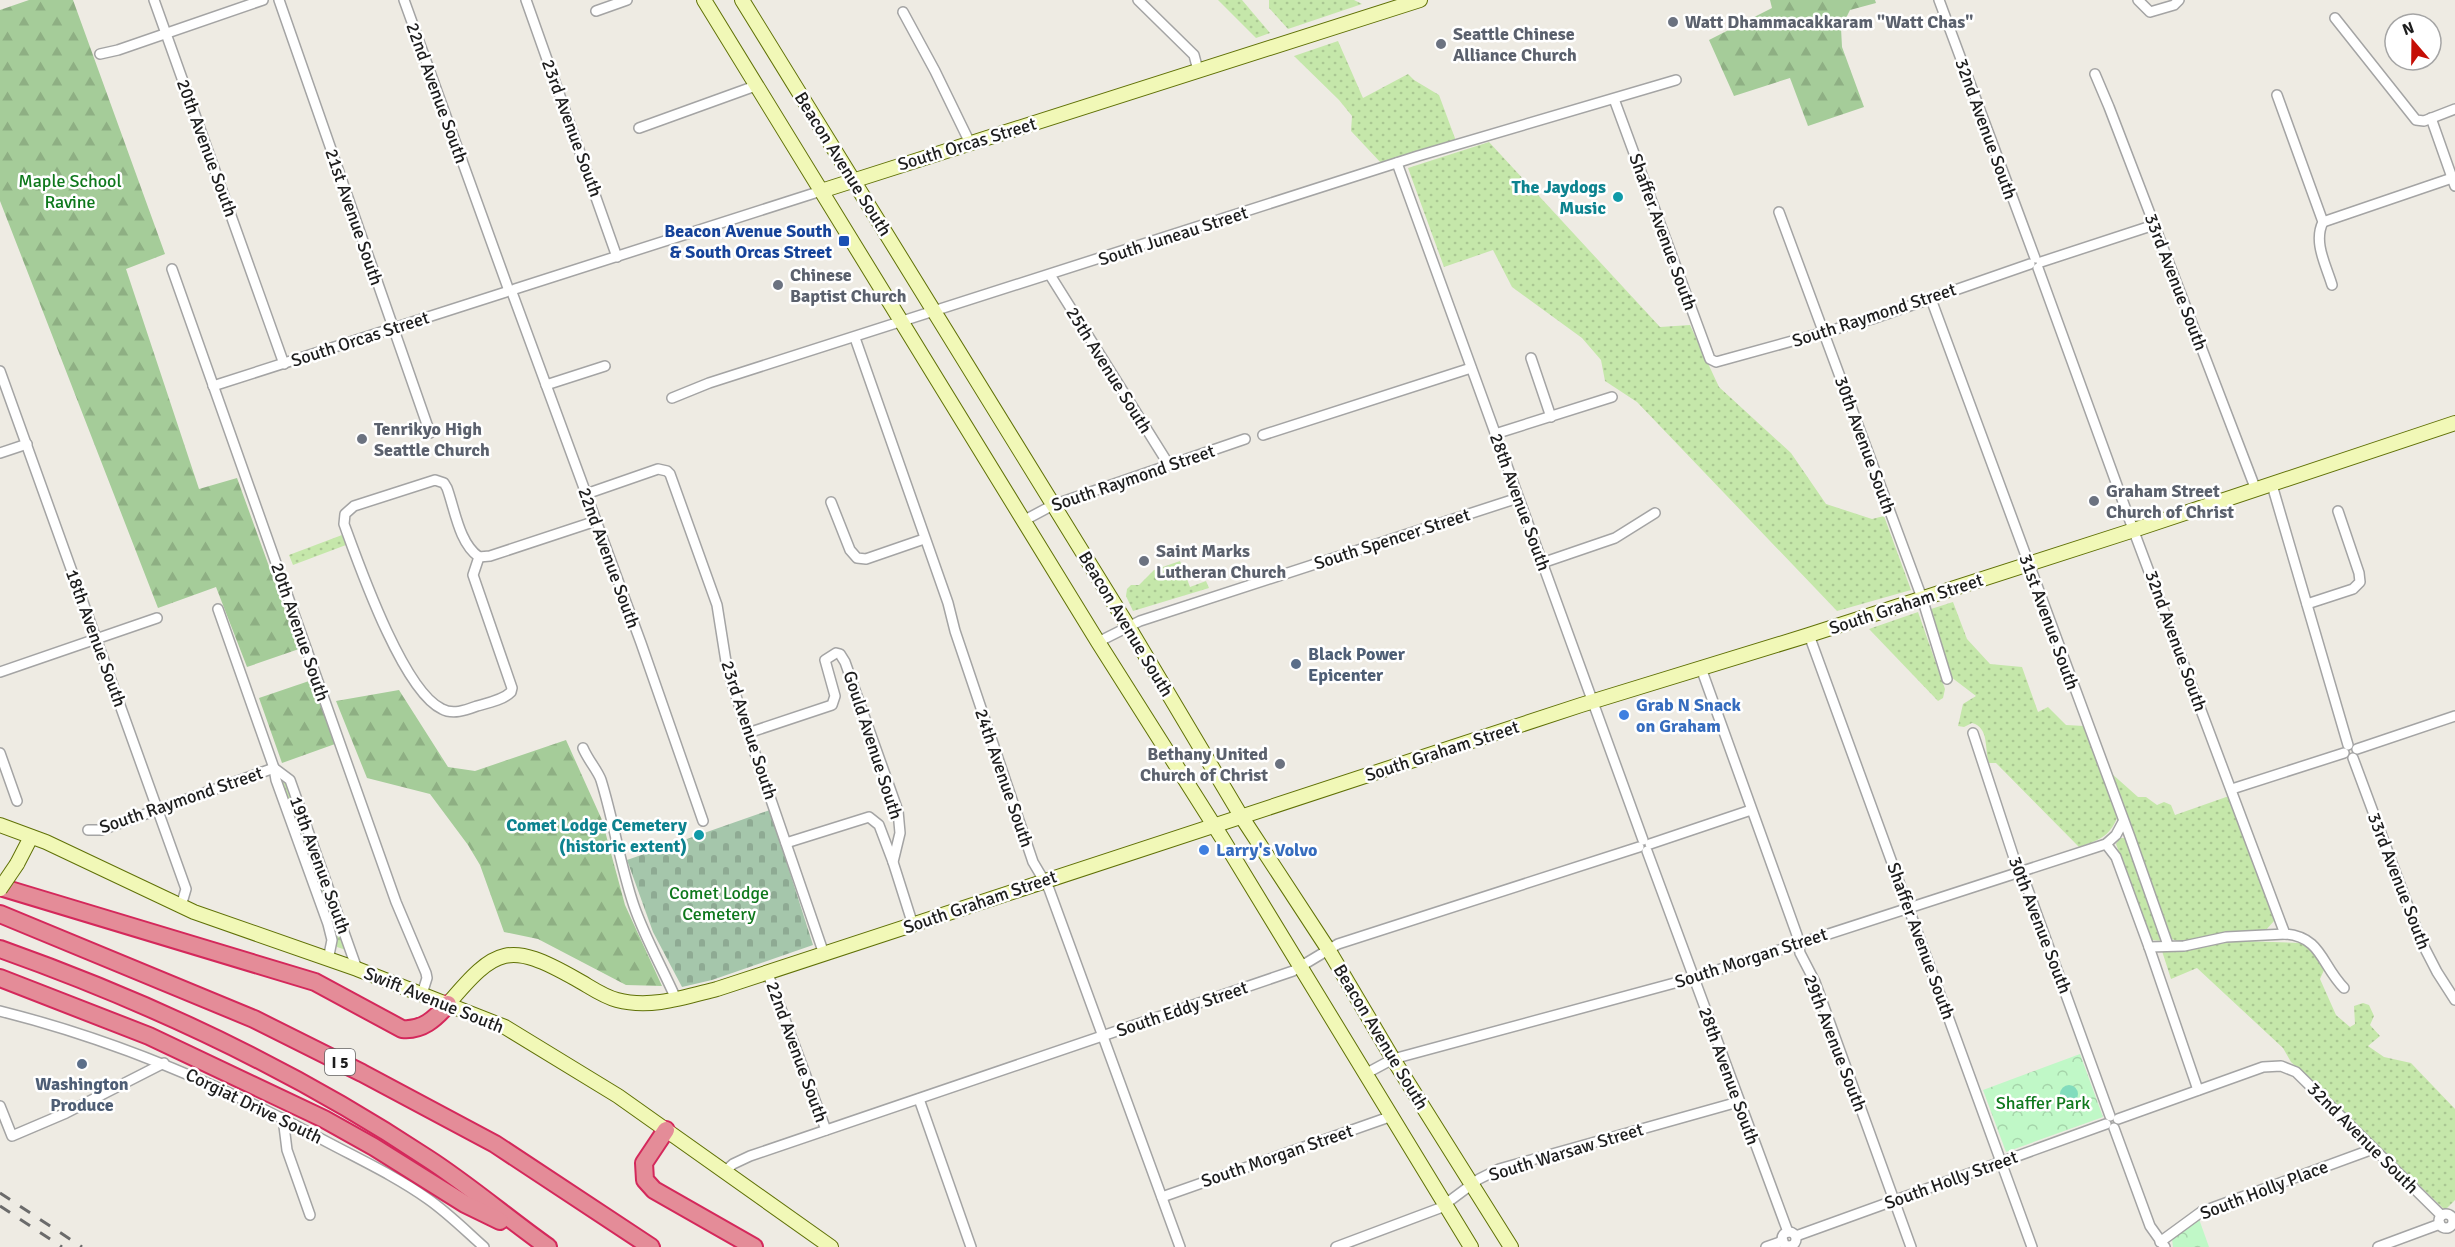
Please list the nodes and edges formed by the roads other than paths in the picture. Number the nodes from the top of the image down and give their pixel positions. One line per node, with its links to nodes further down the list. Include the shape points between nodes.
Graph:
1 (154, 0): 17 (street, 20th Avenue South)
2 (263, 0): 17 (street)
3 (279, 0): 45 (street, 21st Avenue South)
4 (404, 0): 41 (street, 22nd Avenue South)
5 (526, 0): 36 (street, 23rd Avenue South)
6 (627, 0): 14 (street)
7 (704, 0): 22 (street, Beacon Avenue South)
8 (742, 0): 30 (street, Beacon Avenue South)
9 (1138, 0): 19 (street, via 1194,55)
10 (1420, 0): 19 (street, South Orcas Street)
11 (1939, 0): 37 (street, 32nd Avenue South)
12 (2138, 0): 13 (street, via 2150,12 2174,5)
13 (2178, 0)
14 (596, 11)
15 (903, 12): 28 (street)
16 (2335, 18): 26 (street, via 2416,120)
17 (166, 32): 18 (street); 50 (street, 20th Avenue South)
18 (100, 54)
19 (1198, 70): 28 (street, South Orcas Street)
20 (2095, 74): 35 (street, 33rd Avenue South)
21 (1676, 80): 24 (street, South Juneau Street)
22 (758, 85): 27 (street); 32 (street, Beacon Avenue South)
23 (2277, 95): 34 (street)
24 (1614, 99): 29 (street, South Juneau Street); 49 (street, Shaffer Avenue South, via 1710,359)
25 (2455, 110): 26 (street)
26 (2431, 118): 31 (street)
27 (639, 128)
28 (970, 143): 30 (street, South Orcas Street)
29 (1397, 163): 39 (street, South Juneau Street); 52 (street, 28th Avenue South)
30 (852, 180): 32 (street, South Orcas Street); 43 (street, Beacon Avenue South)
31 (2453, 182): 34 (street)
32 (821, 191): 36 (street, South Orcas Street); 44 (street, Beacon Avenue South)
33 (1779, 212): 46 (street, 30th Avenue South)
34 (2323, 222): 40 (street, via 2319,242)
35 (2154, 225): 37 (street, South Raymond Street); 68 (street, 33rd Avenue South)
36 (617, 257): 41 (street, South Orcas Street)
37 (2036, 263): 42 (street, South Raymond Street); 77 (street, 32nd Avenue South)
38 (172, 269): 55 (street, 20th Avenue South)
39 (1050, 275): 43 (street, South Juneau Street); 66 (street, 25th Avenue South)
40 (2332, 285)
41 (511, 291): 45 (street, South Orcas Street); 54 (street, 22nd Avenue South)
42 (1930, 299): 46 (street, South Raymond Street); 81 (street, 31st Avenue South)
43 (935, 312): 44 (street, South Juneau Street); 72 (street, Beacon Avenue South)
44 (902, 323): 47 (street, South Juneau Street); 76 (street, Beacon Avenue South)
45 (392, 329): 50 (street, South Orcas Street); 60 (street, 21st Avenue South)
46 (1824, 333): 49 (street, South Raymond Street); 82 (street, 30th Avenue South)
47 (855, 338): 57 (street, South Juneau Street, via 709,383); 78 (street, 24th Avenue South)
48 (1531, 358): 58 (street)
49 (1716, 362)
50 (284, 364): 55 (street, South Orcas Street)
51 (605, 366): 54 (street)
52 (1471, 368): 61 (street, 28th Avenue South); 62 (street)
53 (0, 371): 64 (street, 18th Avenue South)
54 (546, 385): 69 (street, 22nd Avenue South)
55 (213, 386): 137 (street, 20th Avenue South, via 396,902 426,973)
56 (1612, 397): 58 (street)
57 (672, 399)
58 (1551, 417): 61 (street)
59 (2455, 423): 67 (street, South Graham Street)
60 (430, 433)
61 (1495, 434): 70 (street, 28th Avenue South)
62 (1263, 435)
63 (1245, 439): 66 (street, South Raymond Street)
64 (27, 444): 65 (street); 88 (street, 18th Avenue South)
65 (0, 453)
66 (1169, 465): 72 (street, South Raymond Street)
67 (2272, 485): 68 (street, South Graham Street); 83 (street, 33rd Avenue South)
68 (2256, 490): 77 (street, South Graham Street)
69 (586, 494): 75 (street, 22nd Avenue South); 95 (street, 23rd Avenue South, via 658,469 667,471 717,605 727,668)
70 (1518, 498): 80 (street, 28th Avenue South); 86 (street, South Spencer Street)
71 (831, 502): 78 (street, via 857,558 866,559)
72 (1053, 505): 76 (street, South Raymond Street); 86 (street, Beacon Avenue South)
73 (2338, 511): 83 (street, via 2360,582 2353,589)
74 (1655, 513): 80 (street, via 1615,538)
75 (596, 521): 79 (street); 106 (street, 22nd Avenue South)
76 (1023, 521): 89 (street, Beacon Avenue South)
77 (2134, 530): 81 (street, South Graham Street); 101 (street, 32nd Avenue South)
78 (924, 539): 117 (street, 24th Avenue South, via 1016,816)
79 (478, 557): 79 (street, via 473,575 510,678 511,692 466,710 449,712 434,704 417,686 380,617 344,524 345,514 354,506 439,481 447,488 468,548)
80 (1542, 563): 93 (street, 28th Avenue South)
81 (2028, 564): 82 (street, South Graham Street); 107 (street, 31st Avenue South)
82 (1922, 598): 87 (street, South Graham Street); 92 (street, 30th Avenue South)
83 (2307, 604): 98 (street, 33rd Avenue South)
84 (218, 609): 100 (street, 19th Avenue South)
85 (157, 618): 88 (street)
86 (1128, 626): 89 (street, South Spencer Street); 105 (street, Beacon Avenue South)
87 (1809, 635): 90 (street, South Graham Street); 120 (street, Shaffer Avenue South)
88 (96, 639): 91 (street); 103 (street, 18th Avenue South)
89 (1098, 642): 109 (street, Beacon Avenue South)
90 (1701, 668): 93 (street, South Graham Street); 104 (street, 29th Avenue South)
91 (0, 672)
92 (1947, 679)
93 (1593, 701): 105 (street, South Graham Street); 114 (street, 28th Avenue South)
94 (2455, 716): 98 (street)
95 (748, 733): 112 (street, 23rd Avenue South); 115 (street, Gould Avenue South, via 828,707 834,701 825,660 836,652 846,662 898,811 900,833)
96 (1973, 733): 116 (street, 30th Avenue South)
97 (583, 748): 138 (street, via 600,777 634,908)
98 (2351, 751): 101 (street); 139 (street, 33rd Avenue South, via 2421,941)
99 (0, 753): 102 (street)
100 (274, 768): 103 (street, South Raymond Street); 130 (street, 19th Avenue South, via 331,933); 132 (street, 19th Avenue South, via 290,780)
101 (2232, 789): 123 (street, 32nd Avenue South)
102 (17, 801)
103 (157, 810): 110 (street, South Raymond Street, via 97,831); 119 (street, 18th Avenue South, via 186,889)
104 (1751, 810): 114 (street, South Eddy Street); 124 (street, 29th Avenue South)
105 (1241, 816): 109 (street, South Graham Street); 128 (street, Beacon Avenue South)
106 (703, 821)
107 (2123, 822): 113 (street); 125 (street, 31st Avenue South)
108 (0, 825): 111 (street, Swift Avenue South)
109 (1214, 825): 117 (street, South Graham Street); 131 (street, Beacon Avenue South)
110 (87, 830)
111 (31, 837): 118 (street, bridge); 119 (street, Swift Avenue South)
112 (786, 843): 115 (street, Gould Avenue South, via 869,817 879,825); 129 (street, 23rd Avenue South)
113 (2106, 844): 116 (street, South Morgan Street); 126 (street, via 2116,857)
114 (1645, 846): 128 (street, South Eddy Street); 135 (street, 28th Avenue South)
115 (893, 862): 122 (street, Gould Avenue South)
116 (2020, 871): 120 (street, South Morgan Street); 153 (street, 30th Avenue South)
117 (1044, 880): 122 (street, South Graham Street); 142 (street, 24th Avenue South)
118 (0, 888): 140 (highway, via 315,982 402,1029 425,1025)
119 (181, 906): 130 (street, Swift Avenue South)
120 (1909, 907): 124 (street, South Morgan Street); 157 (street, Shaffer Avenue South)
121 (0, 914): 170 (highway, I 5, via 254,1019 362,1073 495,1144)
122 (913, 925): 129 (street, South Graham Street)
123 (2285, 934): 125 (street); 136 (street, via 2304,938 2319,949)
124 (1798, 943): 135 (street, South Morgan Street); 161 (street, 29th Avenue South)
125 (2168, 945): 126 (street)
126 (2149, 947): 147 (street)
127 (0, 949): 167 (highway, I 5, via 113,991 270,1065 429,1159)
128 (1328, 949): 131 (street, South Eddy Street); 143 (street, Beacon Avenue South)
129 (824, 954): 133 (street, South Graham Street)
130 (328, 960): 132 (street, Swift Avenue South)
131 (1301, 966): 142 (street, South Eddy Street); 146 (street, Beacon Avenue South)
132 (357, 969): 137 (street, Swift Avenue South)
133 (768, 974): 138 (street, South Graham Street); 155 (street, 22nd Avenue South)
134 (0, 978): 167 (highway, via 149,1036 293,1104 374,1147 465,1204)
135 (1693, 978): 143 (street, South Morgan Street); 149 (street, 28th Avenue South)
136 (2344, 988)
137 (422, 994): 140 (street, Swift Avenue South)
138 (676, 999): 140 (street, South Graham Street, via 650,1003 615,999 547,962 519,955 487,963)
139 (2455, 1000)
140 (448, 1004): 154 (street, Swift Avenue South, via 534,1043)
141 (0, 1011): 144 (street, Corgiat Drive South)
142 (1102, 1036): 148 (street, South Eddy Street); 160 (street, 24th Avenue South)
143 (1393, 1059): 146 (street, South Morgan Street); 159 (street, Beacon Avenue South)
144 (164, 1063): 150 (street, via 12,1136); 152 (street, Corgiat Drive South)
145 (2281, 1065): 147 (street, South Holly Street, via 2263,1067); 156 (street, 32nd Avenue South, via 2296,1072)
146 (1366, 1073): 151 (street, Beacon Avenue South)
147 (2198, 1090): 153 (street, South Holly Street)
148 (919, 1098): 155 (street, South Eddy Street); 173 (street)
149 (1738, 1102): 159 (street, South Warsaw Street, via 1499,1169); 166 (street, 28th Avenue South)
150 (0, 1106)
151 (1392, 1116): 160 (street, South Morgan Street); 162 (street, Beacon Avenue South)
152 (283, 1118): 163 (street, via 287,1150); 169 (street, Corgiat Drive South, via 429,1200)
153 (2112, 1122): 157 (street, South Holly Street); 168 (street, 30th Avenue South, via 2150,1226)
154 (666, 1130): 158 (street, Swift Avenue South); 171 (highway, via 644,1163 645,1180 654,1190)
155 (826, 1131): 158 (street, South Eddy Street, via 740,1160)
156 (2373, 1149): 164 (street, 32nd Avenue South); 168 (street, South Holly Place, via 2201,1212)
157 (2001, 1162): 161 (street, South Holly Street); 180 (street, Shaffer Avenue South)
158 (724, 1172): 172 (street, Swift Avenue South)
159 (1473, 1184): 162 (street, South Warsaw Street); 177 (street, Beacon Avenue South)
160 (1162, 1197): 174 (street, 24th Avenue South)
161 (1894, 1201): 166 (street, South Holly Street); 179 (street, 29th Avenue South)
162 (1446, 1205): 175 (street, South Warsaw Street); 176 (street, Beacon Avenue South)
163 (310, 1215)
164 (2440, 1220): 165 (street, via 2445,1228); 181 (street)
165 (2453, 1221)
166 (1790, 1240): 178 (street, South Holly Street)
167 (542, 1243)
168 (2163, 1244)
169 (484, 1247)
170 (651, 1247)
171 (754, 1247)
172 (831, 1247)
173 (971, 1247)
174 (1180, 1247)
175 (1336, 1247)
176 (1471, 1247)
177 (1511, 1247)
178 (1766, 1247)
179 (1911, 1247)
180 (2032, 1247)
181 (2378, 1247)

